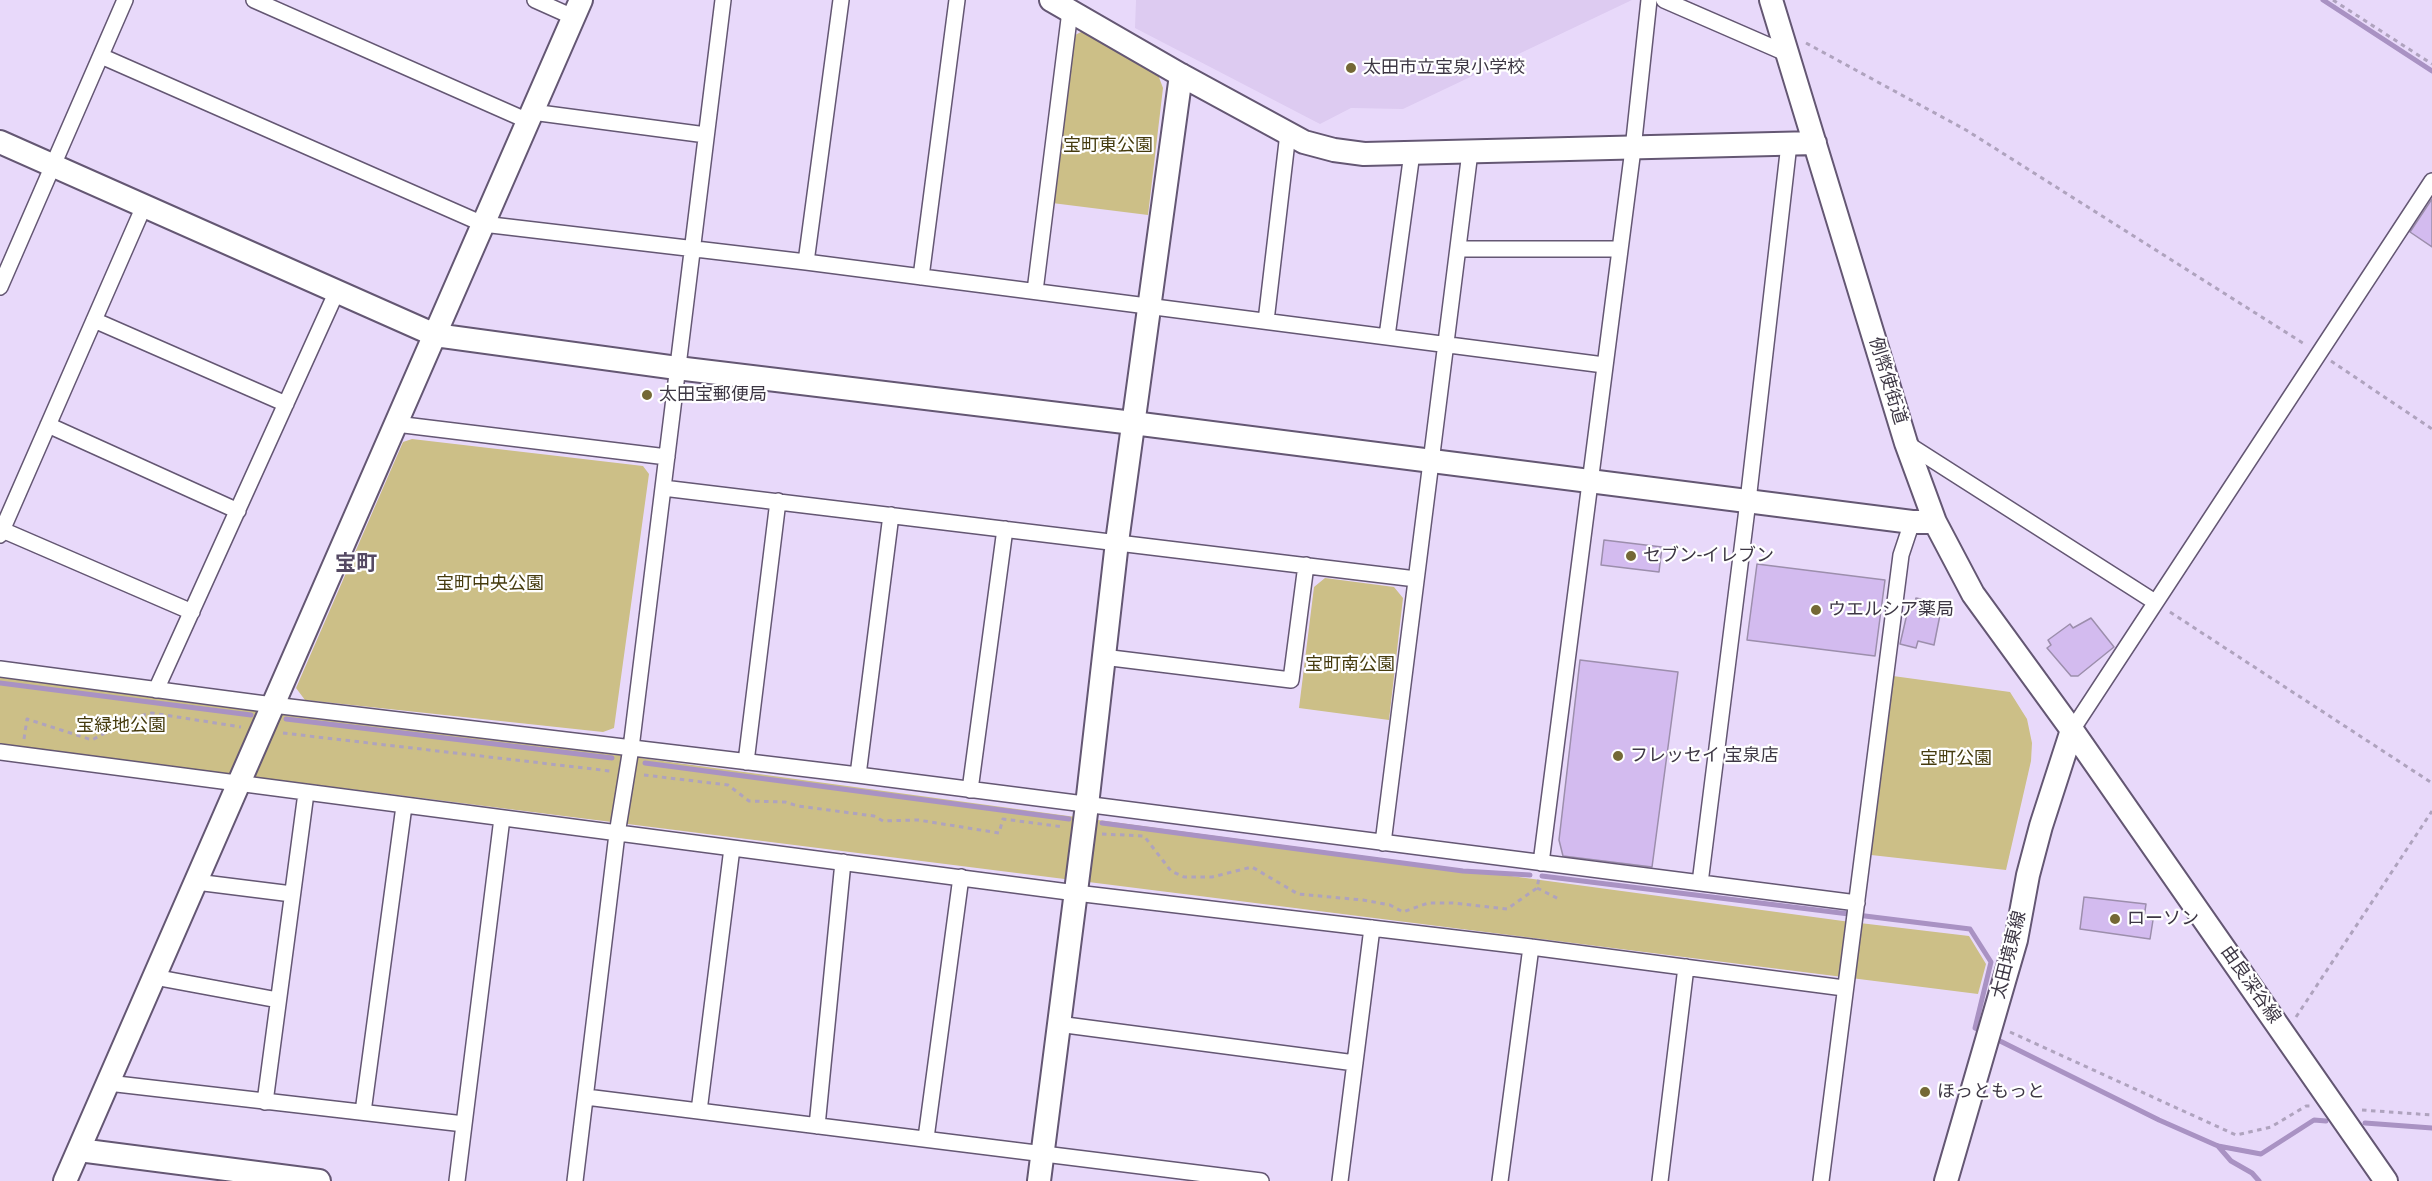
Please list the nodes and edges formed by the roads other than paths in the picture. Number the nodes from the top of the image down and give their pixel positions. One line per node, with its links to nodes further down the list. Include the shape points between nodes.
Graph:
1 (125, 0): 14 (street)
2 (254, 0): 16 (street)
3 (535, 0): 11 (street)
4 (723, 0): 18 (street)
5 (841, 0): 32 (street)
6 (957, 0): 33 (street)
7 (1051, 0): 12 (street)
8 (1649, 0): 22 (street)
9 (1664, 0): 13 (street)
10 (1771, 0): 13 (street, 例幣使街道)
11 (577, 9): 16 (street)
12 (1070, 11): 15 (street); 36 (street)
13 (1788, 54): 20 (street, 例幣使街道)
14 (101, 56): 25 (street); 28 (street)
15 (1181, 75): 17 (street); 37 (street)
16 (530, 116): 18 (street); 28 (street)
17 (1288, 133): 24 (street, via 1334,150); 39 (street)
18 (706, 135): 29 (street)
19 (0, 142): 25 (street)
20 (1815, 143): 21 (street); 49 (street, 例幣使街道)
21 (1789, 144): 22 (street); 55 (street)
22 (1633, 149): 23 (street); 31 (street)
23 (1470, 152): 24 (street); 30 (street)
24 (1412, 153): 41 (street)
25 (52, 166): 27 (street); 34 (street)
26 (2432, 181): 65 (street)
27 (144, 206): 35 (street); 38 (street)
28 (483, 224): 29 (street); 40 (street)
29 (691, 248): 32 (street); 44 (street)
30 (1458, 249): 31 (street); 42 (street)
31 (1620, 249): 43 (street)
32 (806, 262): 33 (street)
33 (921, 277): 36 (street)
34 (0, 287)
35 (337, 291): 40 (street); 45 (street)
36 (1035, 291): 37 (street)
37 (1149, 306): 39 (street); 46 (street)
38 (94, 320): 45 (street); 48 (street)
39 (1266, 321): 41 (street)
40 (435, 335): 44 (street); 47 (street)
41 (1387, 336): 42 (street)
42 (1446, 343): 43 (street); 51 (street)
43 (1604, 365): 52 (street)
44 (676, 368): 46 (street); 50 (street)
45 (286, 404): 56 (street)
46 (1133, 423): 51 (street); 62 (street)
47 (396, 424): 50 (street); 70 (street)
48 (48, 425): 56 (street); 61 (street)
49 (1906, 443): 59 (street, 例幣使街道); 65 (street)
50 (667, 457): 53 (street)
51 (1431, 461): 52 (street); 64 (street)
52 (1590, 482): 55 (street); 86 (street)
53 (663, 488): 54 (street); 72 (street)
54 (778, 501): 57 (street); 74 (street)
55 (1748, 501): 58 (street); 89 (street)
56 (238, 511): 66 (street)
57 (891, 515): 60 (street); 75 (street)
58 (1912, 522): 59 (street); 92 (street, via 1901,555)
59 (1935, 522): 71 (street, 例幣使街道, via 1973,594)
60 (1005, 528): 62 (street); 77 (street)
61 (1, 531): 66 (street)
62 (1117, 542): 63 (street); 67 (street)
63 (1306, 565): 64 (street); 67 (street, via 1291,680)
64 (1416, 579): 83 (street)
65 (2155, 602): 71 (street)
66 (192, 612): 69 (street)
67 (1103, 657): 79 (street)
68 (0, 669): 69 (street)
69 (156, 690): 70 (street)
70 (273, 705): 72 (street); 76 (street)
71 (2072, 730): 122 (street, 太田境東線, via 2036,845 2016,940); 123 (street, 由良深谷線)
72 (631, 748): 74 (street); 82 (street)
73 (0, 752): 76 (street)
74 (746, 762): 75 (street)
75 (858, 775): 77 (street)
76 (240, 782): 78 (street); 88 (street)
77 (970, 790): 79 (street)
78 (306, 793): 80 (street); 91 (street)
79 (1087, 805): 83 (street); 90 (street)
80 (404, 806): 81 (street); 105 (street)
81 (502, 818): 82 (street); 106 (street)
82 (617, 834): 84 (street); 102 (street)
83 (1383, 843): 86 (street)
84 (732, 848): 85 (street); 104 (street)
85 (843, 862): 87 (street); 107 (street)
86 (1541, 863): 89 (street)
87 (961, 877): 90 (street); 108 (street)
88 (196, 882): 91 (street); 96 (street)
89 (1700, 883): 92 (street)
90 (1076, 893): 93 (street); 99 (street)
91 (292, 894): 98 (street)
92 (1857, 903): 97 (street)
93 (1372, 928): 94 (street); 100 (street)
94 (1531, 947): 95 (street); 119 (street)
95 (1686, 967): 97 (street); 120 (street)
96 (154, 977): 98 (street); 101 (street)
97 (1844, 988): 121 (street)
98 (278, 1000): 103 (street)
99 (1058, 1024): 100 (street); 110 (street)
100 (1355, 1063): 118 (street)
101 (108, 1083): 103 (street); 109 (street)
102 (586, 1097): 104 (street); 115 (street)
103 (265, 1102): 105 (street)
104 (699, 1111): 107 (street)
105 (363, 1112): 106 (street)
106 (464, 1124): 114 (street)
107 (817, 1126): 108 (street)
108 (926, 1138): 110 (street)
109 (79, 1150): 111 (street); 112 (street)
110 (1042, 1154): 116 (street); 117 (street)
111 (277, 1178): 113 (street)
112 (65, 1181)
113 (320, 1181)
114 (457, 1181)
115 (574, 1181)
116 (1039, 1181)
117 (1261, 1181)
118 (1340, 1181)
119 (1500, 1181)
120 (1660, 1181)
121 (1821, 1181)
122 (1946, 1181)
123 (2386, 1181)

